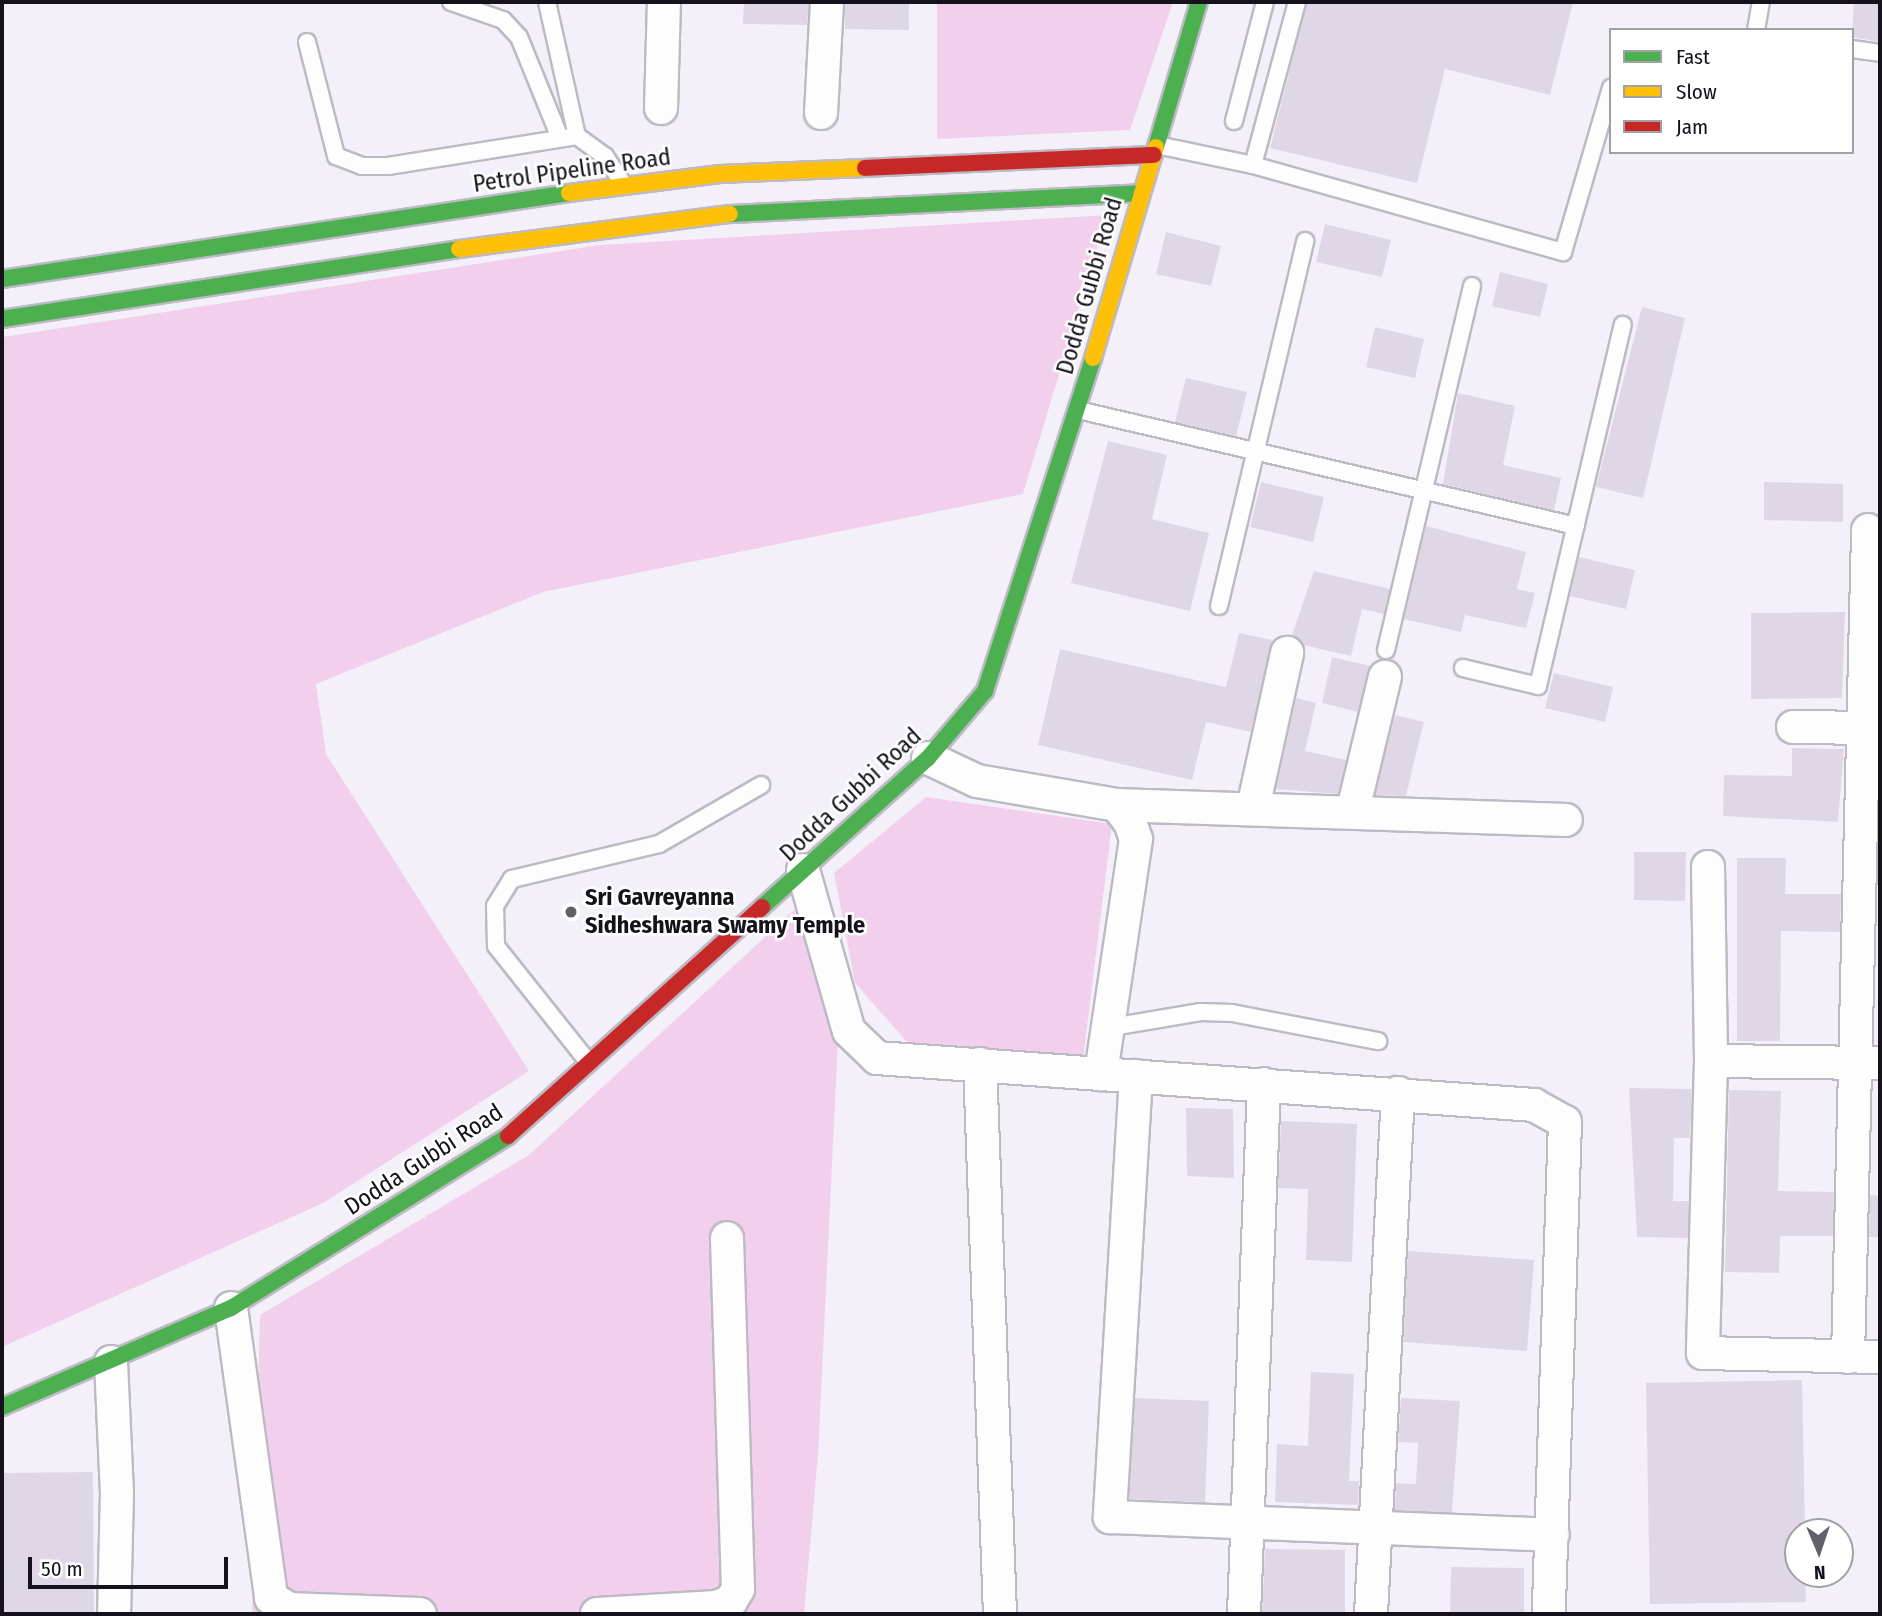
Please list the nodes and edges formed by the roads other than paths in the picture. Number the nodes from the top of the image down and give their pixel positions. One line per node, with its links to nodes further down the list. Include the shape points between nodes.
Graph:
1 (451, 2): 20 (lane, via 503,20 519,37)
2 (547, 2): 19 (lane)
3 (664, 2): 16 (street)
4 (827, 2): 17 (street)
5 (1199, 2): 21 (main road, Dodda Gubbi Road)
6 (1265, 2): 13 (lane)
7 (1297, 2): 14 (lane)
8 (1761, 2): 9 (lane)
9 (1756, 28)
10 (307, 42): 20 (lane, via 336,156 362,166 388,166)
11 (1854, 49): 12 (lane)
12 (1880, 53)
13 (1249, 65): 14 (lane); 18 (lane)
14 (1278, 74): 22 (lane)
15 (1609, 95): 22 (lane, via 1563,252)
16 (660, 108)
17 (821, 113)
18 (1234, 121)
19 (577, 136): 20 (lane); 23 (lane, via 605,156)
20 (560, 138)
21 (1155, 150): 22 (lane); 23 (main road, Petrol Pipeline Road, via 720,174); 24 (main road, Dodda Gubbi Road)
22 (1253, 164)
23 (624, 186): 26 (main road, Petrol Pipeline Road)
24 (1141, 193): 28 (main road, via 723,214 555,234); 30 (main road, Dodda Gubbi Road)
25 (1305, 241): 31 (lane)
26 (2, 279)
27 (1472, 286): 32 (lane)
28 (2, 320)
29 (1623, 325): 33 (lane)
30 (1078, 410): 31 (lane); 41 (main road, Dodda Gubbi Road, via 985,691)
31 (1256, 451): 32 (lane); 35 (lane)
32 (1424, 490): 33 (lane); 37 (lane)
33 (1576, 526): 38 (lane, via 1538,686)
34 (1868, 530): 40 (street)
35 (1219, 607)
36 (1287, 653): 44 (street)
37 (1385, 663): 45 (street)
38 (1463, 668)
39 (1793, 727): 40 (street)
40 (1873, 728): 53 (street)
41 (928, 758): 43 (street, via 977,781); 48 (main road, Dodda Gubbi Road)
42 (761, 785): 52 (lane, via 659,844 512,879 495,906 496,946)
43 (1116, 805): 44 (street); 49 (street, via 1136,839)
44 (1253, 808): 45 (street)
45 (1353, 810): 46 (street)
46 (1566, 820)
47 (1708, 867): 51 (street)
48 (803, 870): 52 (main road, Dodda Gubbi Road); 54 (street, via 849,1031 864,1050 877,1058)
49 (1106, 1028): 50 (lane, via 1201,1012 1232,1013); 55 (street)
50 (1378, 1041)
51 (1711, 1061): 53 (street); 61 (street, via 1703,1353)
52 (589, 1063): 60 (main road, Dodda Gubbi Road, via 508,1136)
53 (1870, 1063): 61 (street)
54 (980, 1064): 55 (street); 71 (street)
55 (1101, 1074): 56 (street)
56 (1136, 1076): 57 (street); 65 (street, via 1110,1517)
57 (1264, 1084): 58 (street); 65 (street)
58 (1398, 1093): 66 (street); 67 (street, via 1534,1105 1565,1122)
59 (727, 1238): 70 (street, via 738,1589 731,1601 717,1606)
60 (231, 1308): 63 (main road, Dodda Gubbi Road); 69 (street, via 271,1598 289,1609)
61 (1848, 1357): 62 (street)
62 (1880, 1357)
63 (111, 1362): 64 (main road, Dodda Gubbi Road); 68 (street, via 117,1493)
64 (2, 1407)
65 (1248, 1522): 66 (street); 72 (street)
66 (1373, 1527): 67 (street); 73 (street)
67 (1553, 1535): 74 (street)
68 (114, 1614)
69 (419, 1614)
70 (597, 1614)
71 (1000, 1614)
72 (1244, 1614)
73 (1371, 1614)
74 (1549, 1614)

